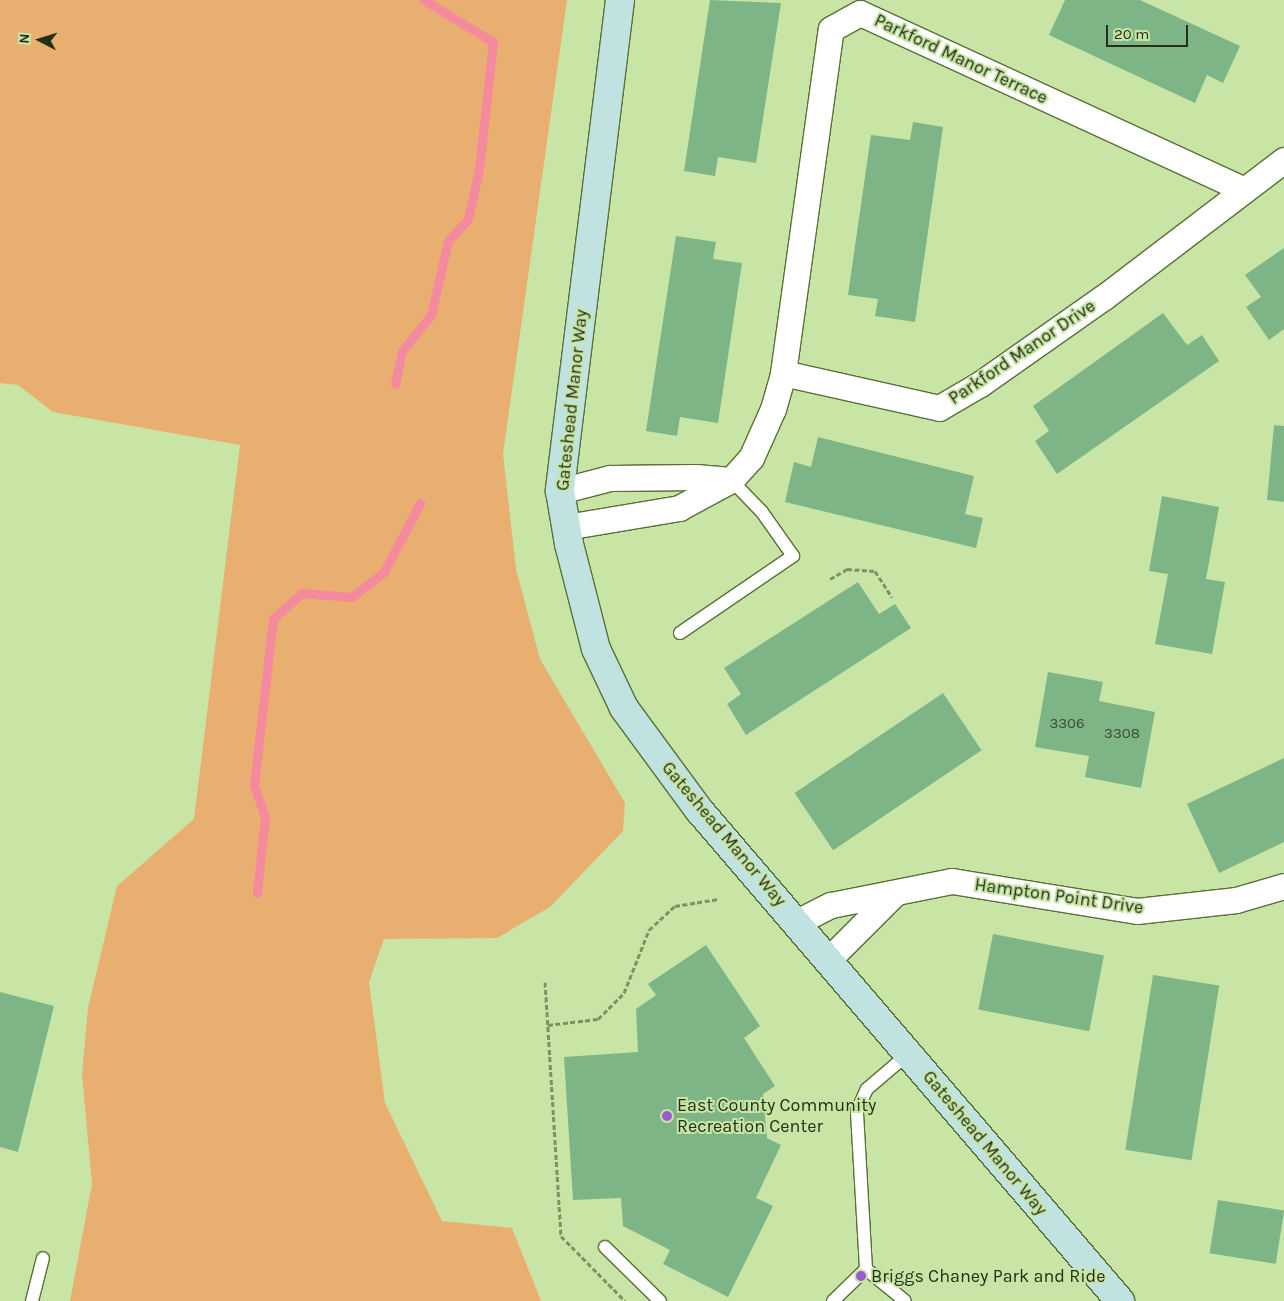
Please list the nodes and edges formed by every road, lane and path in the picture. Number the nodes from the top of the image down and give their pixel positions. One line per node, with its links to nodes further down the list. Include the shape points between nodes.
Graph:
1 (620, 0): 6 (street, Gateshead Manor Way)
2 (1283, 159): 3 (street, Parkford Manor Drive)
3 (1244, 190): 4 (street, Parkford Manor Drive, via 1104,297 980,384 939,408); 4 (street, Parkford Manor Terrace, via 860,13 831,29)
4 (783, 372): 5 (street, via 774,409 754,450)
5 (731, 480): 6 (street, via 610,478); 7 (street, via 679,508); 10 (lane, via 762,512 793,556)
6 (560, 491): 7 (street, Gateshead Manor Way)
7 (566, 527): 14 (street, Gateshead Manor Way, via 596,649 624,708 699,810)
8 (830, 579): 9 (path, via 847,569 875,571)
9 (892, 597)
10 (680, 633)
11 (1284, 886): 12 (street, Hampton Point Drive, via 1236,900 1137,911 952,882)
12 (892, 895): 14 (street, Hampton Point Drive, via 830,905); 15 (street)
13 (718, 899): 17 (path, via 675,906 649,930 624,993 598,1019)
14 (797, 922): 15 (street, Gateshead Manor Way)
15 (828, 958): 18 (street, Gateshead Manor Way)
16 (545, 982): 17 (path)
17 (548, 1025): 23 (path, via 561,1236)
18 (909, 1053): 21 (lane, via 867,1088 857,1111); 27 (street, Gateshead Manor Way)
19 (605, 1247): 24 (lane)
20 (43, 1258): 22 (lane)
21 (866, 1269): 25 (lane); 26 (lane)
22 (32, 1301)
23 (625, 1301)
24 (660, 1301)
25 (833, 1301)
26 (905, 1301)
27 (1120, 1301)

